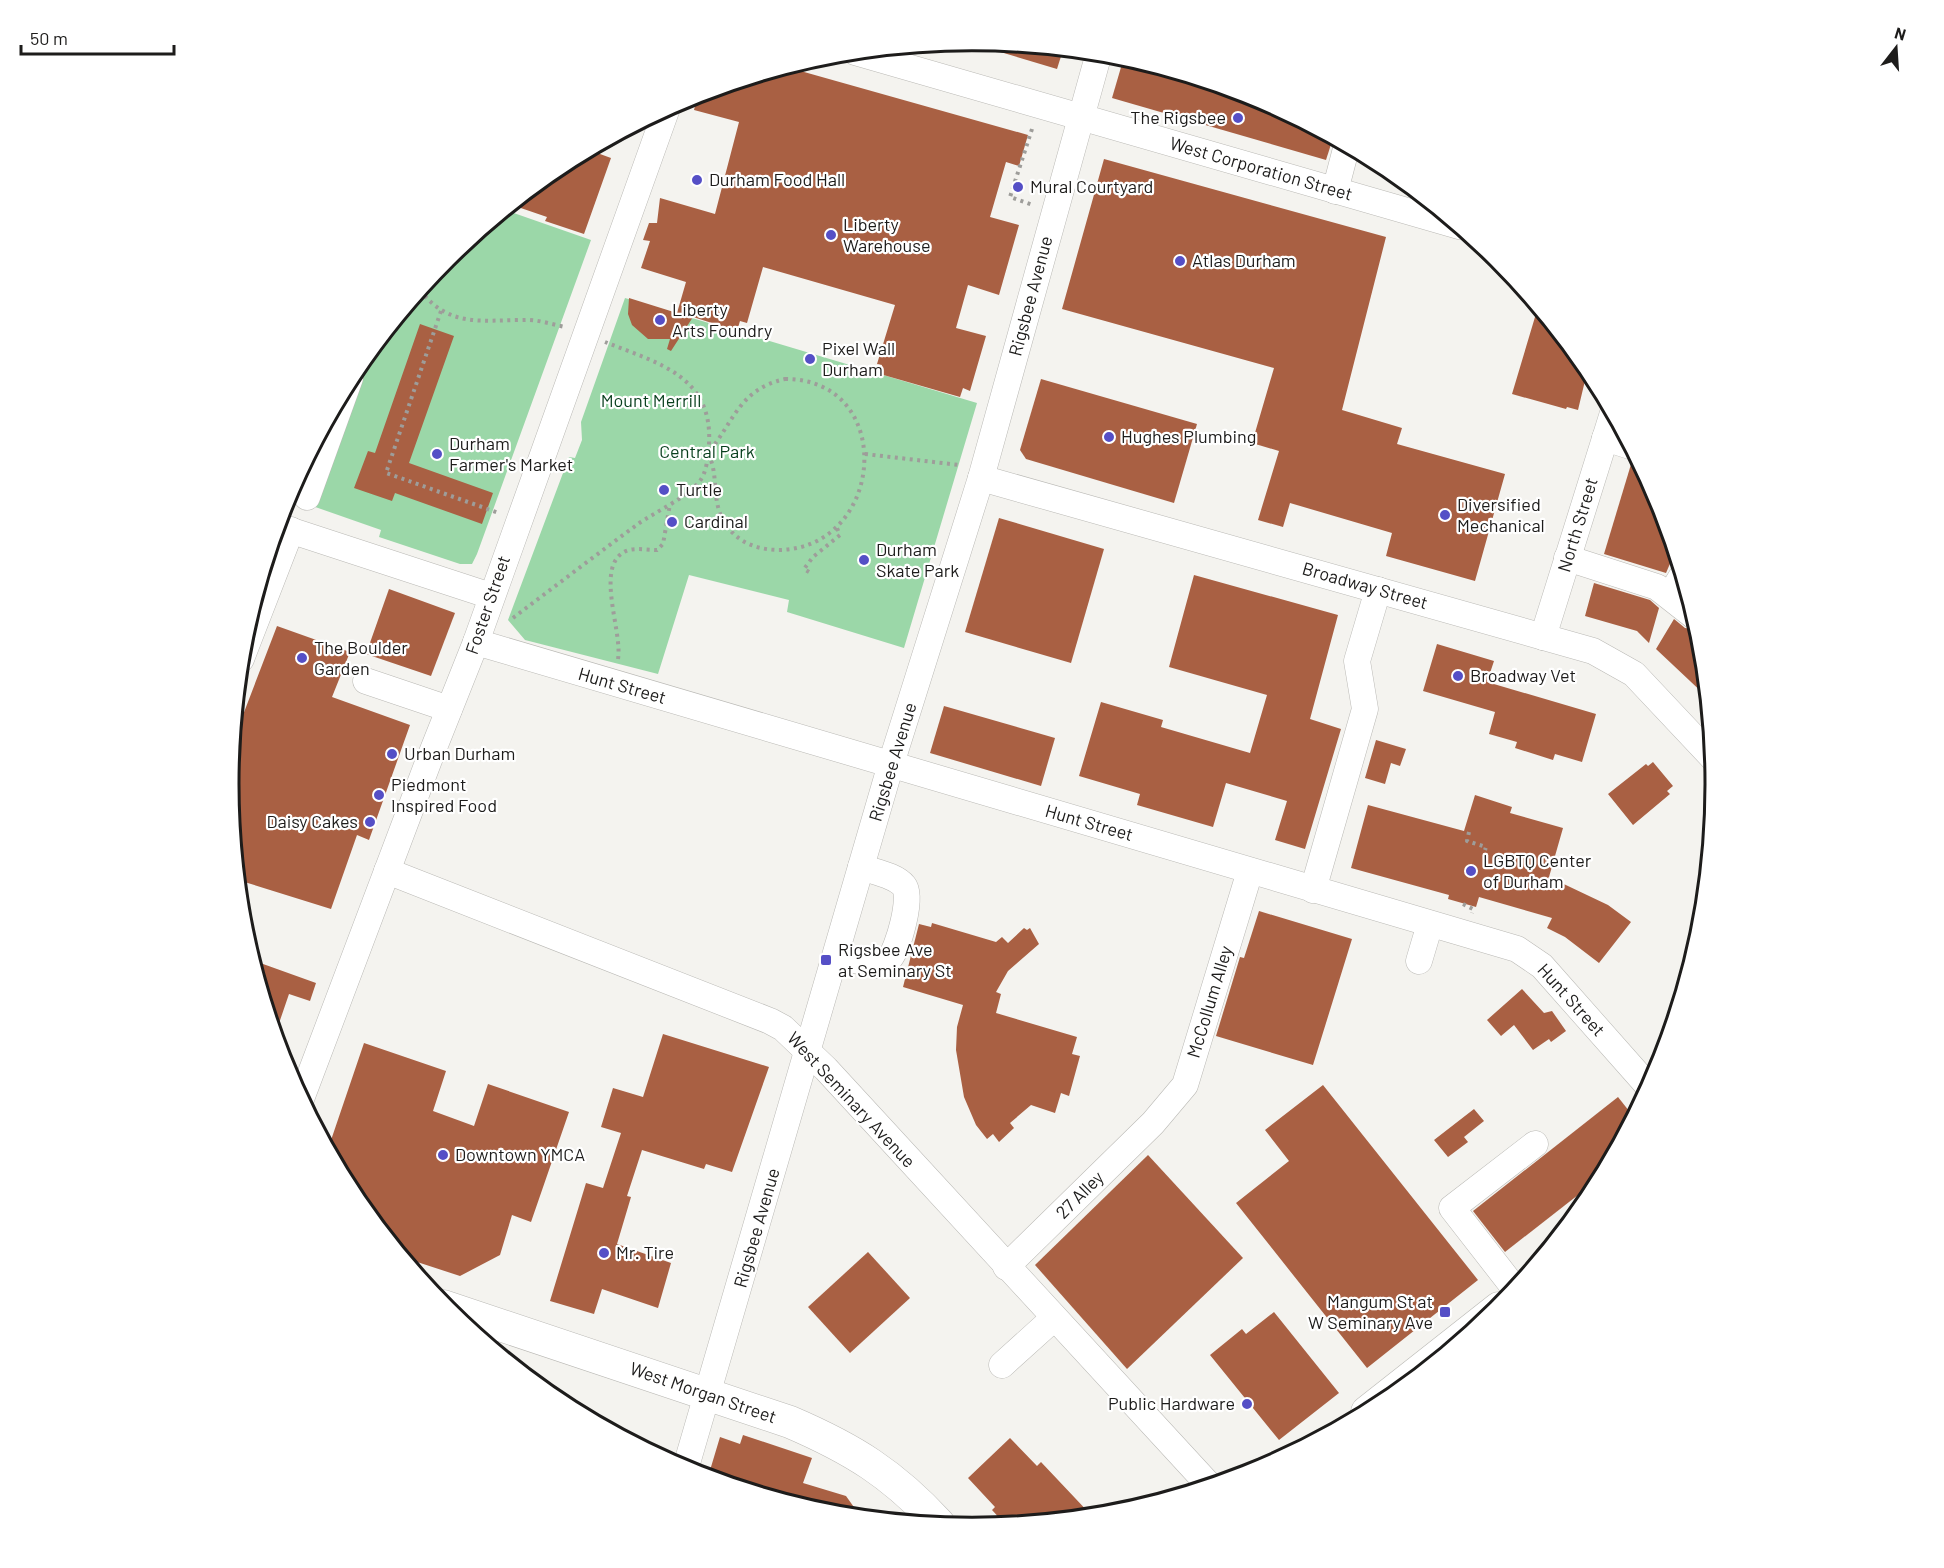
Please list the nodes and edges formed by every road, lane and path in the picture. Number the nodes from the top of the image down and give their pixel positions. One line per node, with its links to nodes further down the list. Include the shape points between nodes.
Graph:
1 (874, 57): 3 (street, West Corporation Street)
2 (1097, 62): 3 (street, Rigsbee Avenue)
3 (1081, 118): 7 (street, West Corporation Street); 21 (street, Rigsbee Avenue)
4 (663, 120): 31 (street, Foster Street)
5 (1032, 129): 8 (path, via 1010,197)
6 (1345, 153): 7 (street)
7 (1335, 191): 9 (street, West Corporation Street)
8 (1033, 205)
9 (1440, 221)
10 (426, 296): 11 (path)
11 (441, 311): 12 (path, via 473,322 526,319); 24 (path, via 386,473)
12 (566, 327)
13 (605, 342): 18 (path, via 664,366 690,384 705,405 710,426)
14 (1610, 423): 16 (street, North Street)
15 (333, 424): 22 (street)
16 (1605, 438): 17 (street); 27 (street, North Street)
17 (1620, 443)
18 (708, 453): 19 (path, via 722,437 735,410 757,390 770,382 801,379 828,389 846,406 860,428); 23 (path, via 697,485); 25 (path, via 714,465 717,507 732,532 745,542 769,550 786,549 813,544)
19 (865, 454): 20 (path); 25 (path, via 866,468 857,500)
20 (959, 465)
21 (981, 478): 30 (street, Broadway Street); 39 (street, Rigsbee Avenue)
22 (307, 497)
23 (670, 503): 32 (path); 35 (path, via 663,544 657,550 626,551 616,557 609,574 619,634)
24 (499, 513)
25 (836, 526): 28 (path, via 840,535 813,557 804,569)
26 (285, 528): 31 (street)
27 (1568, 558): 29 (street, via 1657,587); 33 (street, North Street)
28 (809, 572)
29 (1676, 586)
30 (1378, 590): 33 (street, Broadway Street); 45 (street, via 1357,661 1365,709)
31 (491, 596): 34 (street, Foster Street)
32 (513, 618)
33 (1543, 637): 38 (street, Broadway Street, via 1593,651 1634,674)
34 (476, 642): 37 (street, Foster Street); 39 (street, Hunt Street)
35 (618, 659)
36 (366, 681): 37 (street)
37 (449, 709): 43 (street, Foster Street)
38 (1703, 748)
39 (891, 764): 42 (street, Rigsbee Avenue); 44 (street, Hunt Street)
40 (1469, 832): 41 (path, via 1467,841 1486,847)
41 (1485, 850)
42 (861, 867): 49 (street, Rigsbee Avenue); 49 (street, via 890,877 907,891 897,944 891,957 878,965)
43 (387, 871): 51 (street, West Seminary Avenue, via 771,1021); 53 (street, Foster Street)
44 (1250, 871): 45 (street, Hunt Street); 54 (street, McCollum Alley, via 1185,1085)
45 (1313, 890): 48 (street, Hunt Street)
46 (1463, 904): 47 (path)
47 (1472, 910)
48 (1430, 924): 50 (street); 52 (street, Hunt Street, via 1530,956)
49 (836, 956): 51 (street, Rigsbee Avenue)
50 (1419, 961)
51 (808, 1050): 56 (street, West Seminary Avenue); 61 (street, Rigsbee Avenue)
52 (1642, 1080)
53 (305, 1087)
54 (1153, 1123): 56 (street, 27 Alley)
55 (1534, 1144): 57 (street, via 1452,1208)
56 (1006, 1267): 59 (street, West Seminary Avenue)
57 (1509, 1282)
58 (467, 1314): 61 (main road, West Morgan Street)
59 (1054, 1318): 60 (street); 63 (street, West Seminary Avenue)
60 (1002, 1365)
61 (708, 1394): 62 (street, Rigsbee Avenue); 64 (main road, West Morgan Street, via 790,1422 849,1449 893,1479)
62 (688, 1460)
63 (1204, 1479)
64 (930, 1515)

